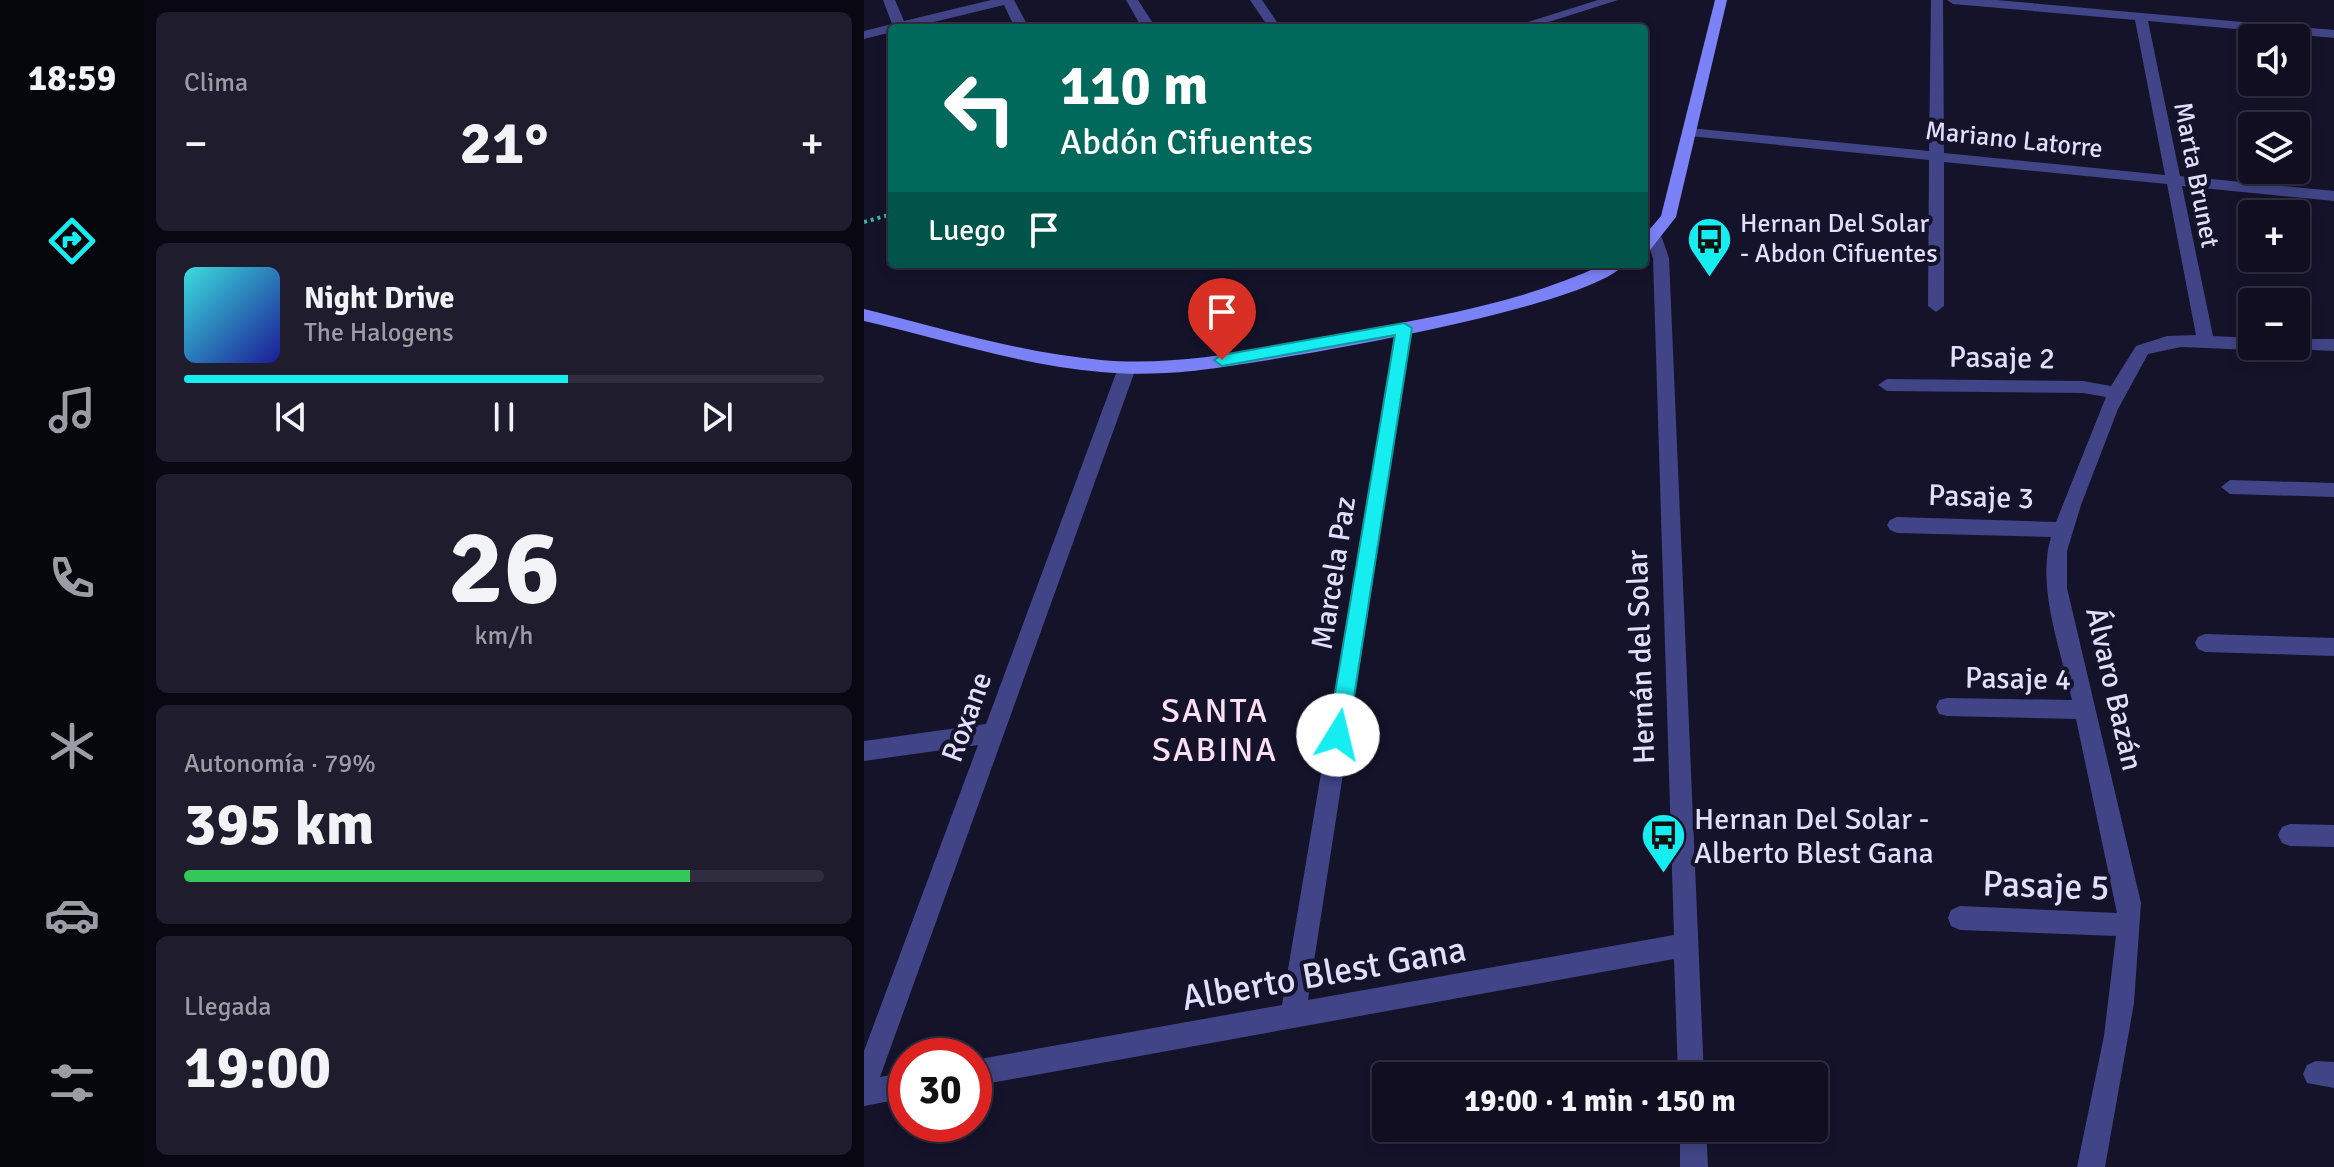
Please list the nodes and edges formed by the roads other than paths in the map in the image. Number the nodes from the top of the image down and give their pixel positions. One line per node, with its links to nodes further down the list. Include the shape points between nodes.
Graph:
1 (889, 0): 10 (street)
2 (1008, 0): 11 (street); 12 (street)
3 (1132, 0): 13 (street)
4 (1256, 0): 14 (street)
5 (1612, 0): 15 (street)
6 (1721, 0): 19 (street)
7 (1937, 0): 20 (street)
8 (1953, 0): 9 (street)
9 (2141, 17): 17 (street); 21 (street, Marta Brunet)
10 (895, 24)
11 (912, 24)
12 (1020, 24)
13 (1147, 24)
14 (1273, 24)
15 (1530, 24)
16 (888, 30): 18 (street)
17 (2334, 34)
18 (864, 35)
19 (1689, 132): 20 (street, Mariano Latorre); 23 (street, via 1668,217)
20 (1937, 156): 21 (street, Mariano Latorre); 25 (street)
21 (2173, 180): 22 (street, Mariano Latorre); 28 (street, Marta Brunet)
22 (2334, 196)
23 (1649, 242): 49 (street, Hernán del Solar, via 1661,265)
24 (1609, 268): 27 (street, via 1529,301)
25 (1936, 306)
26 (864, 315): 32 (street, via 1027,355)
27 (1404, 328): 32 (street, via 1241,358); 50 (street, Marcela Paz)
28 (2206, 343): 29 (street, Álvaro Bazán); 34 (street, Álvaro Bazán, via 2144,349 2131,361)
29 (2238, 344)
30 (2310, 345): 31 (street)
31 (2334, 345)
32 (1127, 368): 43 (street, Roxane)
33 (1887, 385): 34 (street, Pasaje 2, via 2083,387)
34 (2116, 393): 38 (street, Álvaro Bazán)
35 (2230, 487): 36 (street)
36 (2334, 490)
37 (1897, 525): 38 (street, Pasaje 3)
38 (2063, 530): 42 (street, Álvaro Bazán, via 2055,574)
39 (2205, 643): 40 (street)
40 (2334, 647)
41 (1947, 707): 42 (street, Pasaje 4)
42 (2087, 710): 48 (street, Álvaro Bazán, via 2129,903)
43 (993, 733): 44 (street); 53 (street, Roxane)
44 (864, 751)
45 (2290, 835): 46 (street)
46 (2334, 836)
47 (1960, 918): 48 (street, Pasaje 5)
48 (2128, 925): 58 (street, Álvaro Bazán)
49 (1686, 945): 50 (street, Alberto Blest Gana); 51 (street, Hernán del Solar)
50 (1293, 1017): 52 (street, Alberto Blest Gana)
51 (1690, 1062)
52 (992, 1070)
53 (864, 1086)
54 (888, 1088): 55 (street)
55 (864, 1093)
56 (1693, 1142): 57 (street)
57 (1694, 1167)
58 (2091, 1167)

